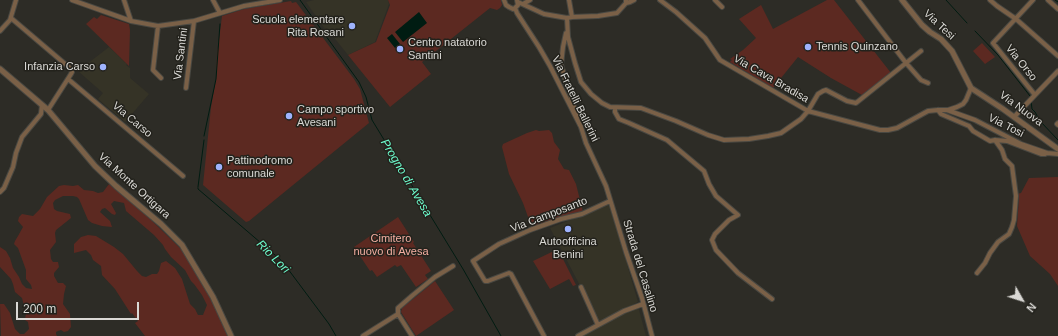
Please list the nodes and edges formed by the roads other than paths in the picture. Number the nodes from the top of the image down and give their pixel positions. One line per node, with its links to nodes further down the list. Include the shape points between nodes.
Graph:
1 (16, 0): 26 (street)
2 (72, 0): 19 (street, Via Santini)
3 (124, 0): 29 (street)
4 (213, 0): 24 (street)
5 (280, 0): 24 (street, Via Santini)
6 (504, 0): 22 (street, via 508,7)
7 (530, 0): 20 (street)
8 (569, 0): 25 (street)
9 (634, 0): 18 (street)
10 (660, 0): 50 (street, Via Cava Bradisa, via 705,38 720,60)
11 (715, 0): 21 (street)
12 (858, 0): 36 (street)
13 (902, 0): 43 (street, Via Tesi, via 922,25 952,51)
14 (990, 0): 28 (street)
15 (1034, 0): 28 (street)
16 (1048, 0): 23 (street)
17 (517, 1): 20 (street); 22 (street)
18 (626, 1): 25 (street, via 616,13)
19 (80, 2): 29 (street, Via Santini)
20 (523, 4): 27 (street, via 544,14)
21 (722, 7)
22 (516, 8): 52 (street, Via Fratelli Ballerini, via 550,66)
23 (1058, 9)
24 (220, 13): 30 (street, Via Santini)
25 (572, 17): 27 (street)
26 (11, 18): 33 (street); 40 (street, via 71,69)
27 (567, 18): 32 (street)
28 (1016, 19): 35 (street); 44 (street, Via Orso, via 993,43)
29 (131, 21): 31 (street, Via Santini)
30 (194, 21): 31 (street, Via Santini); 42 (street, Via Santini)
31 (158, 26): 39 (street, Via Santini, via 153,70)
32 (567, 28): 46 (street, via 581,82 602,103); 52 (street, via 561,65)
33 (0, 31)
34 (921, 51): 36 (street)
35 (1058, 56)
36 (906, 63): 41 (street, via 921,80); 50 (street, via 856,103 826,90 818,94)
37 (0, 69): 45 (street, Via Monte Ortigara)
38 (1058, 71): 44 (street)
39 (162, 78)
40 (68, 79): 47 (street); 57 (street, Via Carso)
41 (928, 82)
42 (186, 88)
43 (971, 88): 49 (street, Via Tosi, via 963,104); 51 (street, Via Nuova)
44 (1034, 96): 51 (street)
45 (42, 106): 47 (street, Via Monte Ortigara); 58 (street, via 41,114 22,137 13,167)
46 (615, 108): 50 (street, via 641,108 724,140 749,139 781,133); 63 (street, via 619,119 667,140 704,171 716,196 738,215 714,234 712,240 716,250 738,273)
47 (48, 110): 68 (street, Via Monte Ortigara, via 96,166 182,245 213,297)
48 (938, 110): 49 (street, Via Tosi); 50 (street, Via Cava Bradisa, via 928,111 898,128 888,130); 53 (street, via 941,114 969,126 990,141)
49 (948, 110): 55 (street, Via Tosi, via 975,120 1021,144)
50 (808, 111)
51 (1014, 117): 54 (street, Via Nuova)
52 (581, 127): 59 (street, Via Fratelli Ballerini)
53 (995, 140): 55 (street, via 1007,141 1041,154); 61 (street, via 1005,159 1012,166 1016,196 1014,220 1009,234 998,242)
54 (1058, 148)
55 (1047, 153): 56 (street, Via Tosi)
56 (1058, 154)
57 (183, 176)
58 (0, 192)
59 (610, 201): 64 (street, Strada del Casalino); 70 (street, Via Camposanto, via 582,214 530,230 499,244 473,260 485,281 511,274)
60 (453, 266): 65 (street, via 435,277 398,308)
61 (977, 273)
62 (581, 287): 66 (street)
63 (772, 299)
64 (643, 304): 66 (street); 72 (street, Strada del Casalino)
65 (398, 314): 67 (street); 69 (street)
66 (598, 325): 71 (street)
67 (411, 335)
68 (231, 336)
69 (362, 336)
70 (544, 336)
71 (578, 336)
72 (652, 336)

